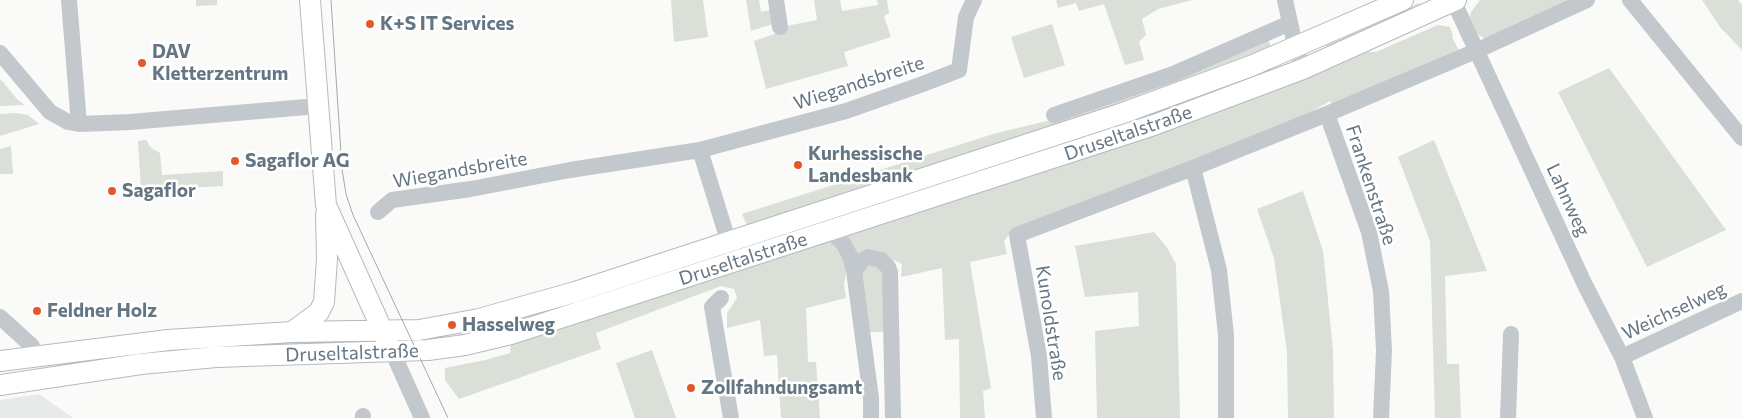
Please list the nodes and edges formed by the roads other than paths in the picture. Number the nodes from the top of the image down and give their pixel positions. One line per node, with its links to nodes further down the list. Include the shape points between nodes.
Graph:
1 (69, 0): 19 (street)
2 (310, 0): 16 (main road)
3 (776, 0): 11 (street)
4 (974, 0): 21 (street, Wiegandsbreite, via 966,17 959,70 846,111)
5 (1403, 0): 12 (main road, Druseltalstraße)
6 (1454, 0): 13 (street, Lahnweg); 15 (main road, Druseltalstraße)
7 (1587, 0): 13 (street)
8 (1630, 0): 20 (street)
9 (1291, 2): 10 (street)
10 (1290, 23): 12 (street); 18 (street, via 1173,74)
11 (780, 27)
12 (1296, 47): 15 (street); 26 (main road, Druseltalstraße, via 1122,113)
13 (1476, 51): 17 (street); 37 (street, Lahnweg)
14 (0, 53): 19 (street, via 50,112)
15 (1303, 69): 25 (main road, Druseltalstraße, via 1154,125)
16 (318, 106): 19 (street); 23 (main road)
17 (1327, 114): 22 (street); 46 (street, Frankenstraße, via 1369,232 1381,291 1384,351)
18 (1054, 115)
19 (79, 124)
20 (1742, 138)
21 (700, 150): 24 (street, Wiegandsbreite, via 392,200); 26 (street)
22 (1194, 168): 44 (street, Kunoldstraße, via 1017,235 1039,356); 45 (street, via 1219,270 1226,335)
23 (326, 205): 32 (main road); 33 (main road, via 324,302 319,312)
24 (378, 212)
25 (830, 231): 27 (main road, Druseltalstraße); 28 (street, via 843,243)
26 (728, 242): 27 (street); 32 (main road, Druseltalstraße, via 479,320 429,329)
27 (734, 262): 35 (main road, Druseltalstraße, via 511,334 465,345)
28 (854, 272): 42 (street); 43 (street, via 868,257 881,260 890,272)
29 (720, 298): 41 (street, via 712,307)
30 (1742, 301): 37 (street, Weichselweg)
31 (0, 317): 36 (street, via 32,346)
32 (383, 331): 33 (main road, Druseltalstraße); 35 (main road)
33 (292, 332): 36 (main road, Druseltalstraße, via 168,340)
34 (1511, 334): 47 (street)
35 (392, 351): 39 (main road, Druseltalstraße, via 216,357 141,364); 40 (street)
36 (33, 356): 38 (main road, Druseltalstraße)
37 (1622, 357): 48 (street, Lahnweg)
38 (0, 361)
39 (0, 385)
40 (422, 418)
41 (731, 418)
42 (872, 418)
43 (893, 418)
44 (1044, 418)
45 (1226, 418)
46 (1381, 418)
47 (1508, 418)
48 (1645, 418)

